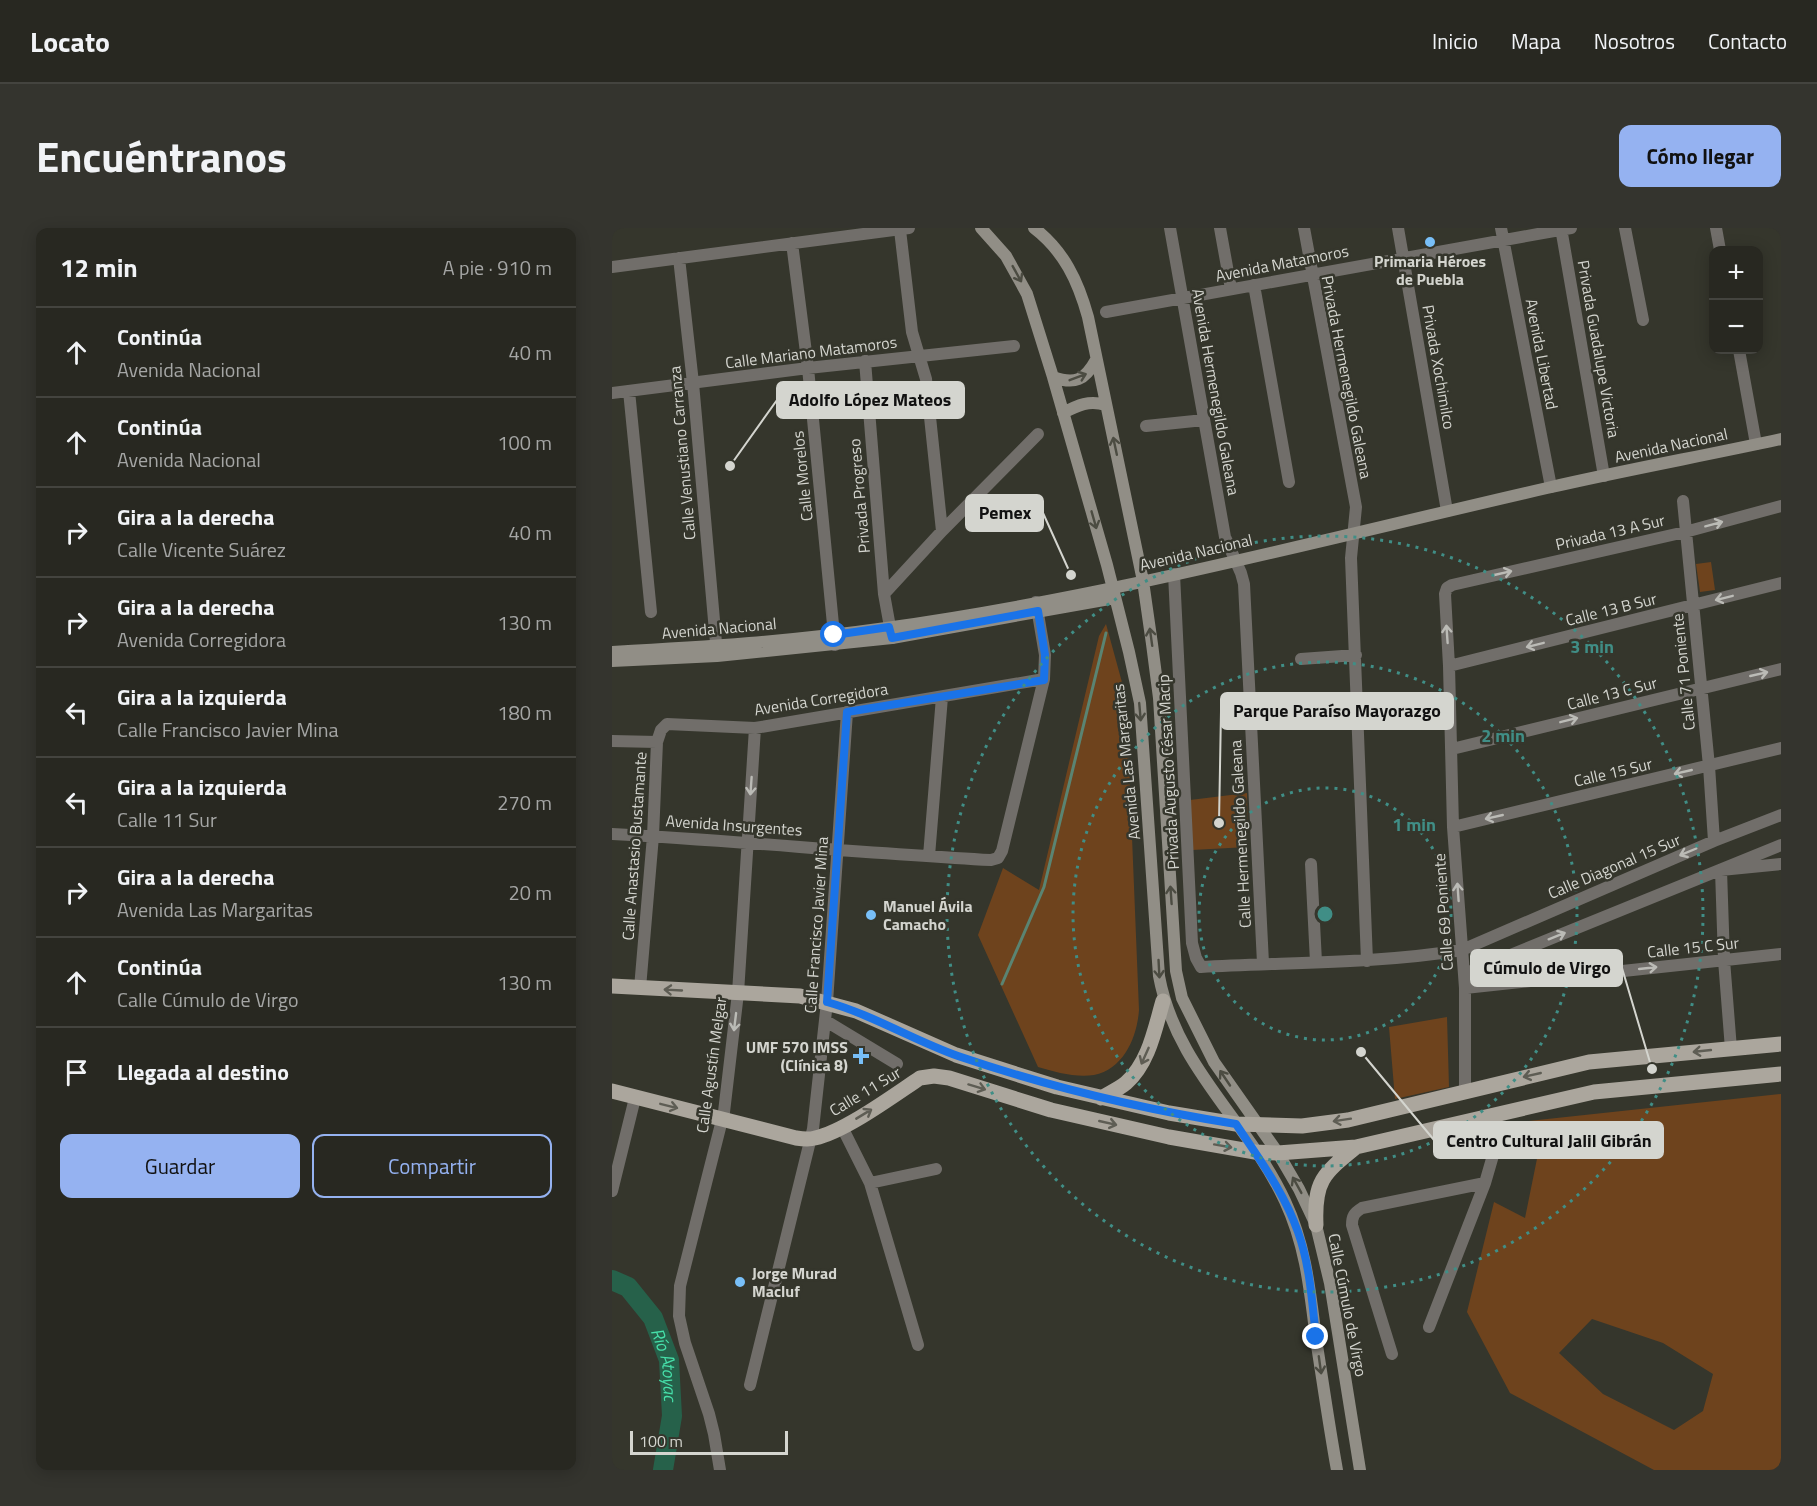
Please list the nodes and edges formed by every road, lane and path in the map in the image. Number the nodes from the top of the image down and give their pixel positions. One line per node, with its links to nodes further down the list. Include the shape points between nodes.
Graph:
1 (981, 228): 29 (main road, Avenida Las Margaritas, one-way to 29, via 1006,256 1022,284)
2 (1034, 228): 26 (main road, Avenida Las Margaritas, via 1067,263 1075,278)
3 (1170, 228): 20 (street, Avenida Hermenegildo Galeana)
4 (1220, 228): 19 (street)
5 (1304, 228): 17 (street, Privada Hermenegildo Galeana)
6 (1398, 228): 15 (street, Privada Xochimilco)
7 (1625, 228): 22 (street)
8 (1716, 228): 13 (street)
9 (904, 229): 12 (street); 25 (street, via 912,332)
10 (1564, 229): 11 (street, Avenida Matamoros); 40 (street, Privada Guadalupe Victoria)
11 (1502, 234): 15 (street, Avenida Matamoros); 42 (street, Avenida Libertad)
12 (792, 243): 14 (street); 28 (street, Calle Morelos)
13 (1719, 246)
14 (679, 258): 16 (street); 30 (street, Calle Venustiano Carranza)
15 (1403, 258): 17 (street, Avenida Matamoros); 45 (street, Privada Xochimilco)
16 (612, 267)
17 (1311, 274): 18 (street, Avenida Matamoros); 47 (street, Privada Hermenegildo Galeana, via 1356,507)
18 (1254, 285): 19 (street, Avenida Matamoros); 41 (street)
19 (1231, 289): 20 (street, Avenida Matamoros)
20 (1183, 299): 21 (street, Avenida Matamoros); 35 (street, Avenida Hermenegildo Galeana)
21 (1106, 312)
22 (1643, 320)
23 (1014, 346): 25 (street, Calle Mariano Matamoros)
24 (1740, 354): 39 (street)
25 (919, 355): 27 (street, Calle Mariano Matamoros); 46 (street, via 926,379)
26 (1096, 360): 29 (main road, one-way to 26, via 1069,381 1080,378); 33 (main road, Avenida Las Margaritas)
27 (865, 361): 28 (street, Calle Mariano Matamoros); 55 (street, Privada Progreso)
28 (808, 368): 30 (street, Calle Mariano Matamoros); 60 (street, Calle Morelos)
29 (1053, 377): 34 (main road, Avenida Las Margaritas)
30 (693, 383): 31 (street, Calle Mariano Matamoros); 61 (street, Calle Venustiano Carranza)
31 (629, 391): 32 (street, Calle Mariano Matamoros); 58 (street)
32 (612, 393)
33 (1106, 405): 34 (main road, via 1087,402); 51 (main road, Avenida Las Margaritas, one-way to 33)
34 (1063, 413): 54 (main road, Avenida Las Margaritas, one-way to 54)
35 (1204, 420): 36 (street); 49 (street, Avenida Hermenegildo Galeana, via 1225,537)
36 (1146, 426)
37 (1038, 434): 46 (street)
38 (1781, 439): 39 (main road, Avenida Nacional)
39 (1756, 444): 40 (main road, Avenida Nacional)
40 (1604, 476): 42 (main road, Avenida Nacional)
41 (1289, 482)
42 (1551, 487): 45 (main road, Avenida Nacional)
43 (1683, 501): 48 (street, Calle 71 Poniente)
44 (1781, 506): 48 (street, Privada 13 A Sur, one-way to 44)
45 (1447, 511): 47 (main road, Avenida Nacional)
46 (942, 531): 55 (street)
47 (1353, 532): 49 (main road, Avenida Nacional); 63 (street, Privada Hermenegildo Galeana)
48 (1685, 532): 53 (street, Privada 13 A Sur, one-way to 48); 57 (street, Calle 71 Poniente)
49 (1235, 560): 50 (main road, Avenida Nacional); 95 (street, Calle Hermenegildo Galeana, via 1244,585)
50 (1174, 574): 51 (main road, Avenida Nacional); 96 (street, Privada Augusto César Macip, via 1192,943)
51 (1143, 581): 54 (main road, Avenida Nacional); 117 (main road, Avenida Las Margaritas, one-way to 51, via 1210,1053 1182,998 1176,971 1159,698)
52 (1781, 583): 57 (street, Calle 13 B Sur, one-way to 57)
53 (1447, 588): 66 (street, Calle 69 Poniente, one-way to 53)
54 (1114, 592): 56 (main road, Avenida Nacional); 102 (main road, Avenida Las Margaritas, one-way to 102, via 1140,703)
55 (884, 594): 59 (street, Privada Progreso)
56 (1037, 606): 59 (main road, Avenida Nacional); 68 (street, via 1045,655)
57 (1693, 606): 66 (street, Calle 13 B Sur, one-way to 66); 69 (street, Calle 71 Poniente)
58 (651, 612)
59 (890, 633): 60 (main road, Avenida Nacional)
60 (834, 640): 61 (main road, Avenida Nacional)
61 (717, 651): 62 (main road, Avenida Nacional); 65 (main road, Avenida Nacional)
62 (612, 652)
63 (1356, 655): 64 (street); 93 (street, Privada Hermenegildo Galeana)
64 (1301, 659)
65 (612, 661)
66 (1449, 666): 76 (street, Calle 69 Poniente)
67 (1781, 669): 69 (street, Calle 13 C Sur, one-way to 67)
68 (1044, 680): 70 (street, Avenida Corregidora); 86 (street, Avenida Insurgentes, via 998,858)
69 (1701, 688): 76 (street, Calle 13 C Sur, one-way to 69); 77 (street, Calle 71 Poniente)
70 (942, 697): 71 (street, Avenida Corregidora); 86 (street)
71 (847, 712): 72 (street, Avenida Corregidora); 85 (street, Calle Francisco Javier Mina)
72 (755, 728): 74 (street, Avenida Corregidora, via 667,724); 83 (street, Calle Agustín Melgar, one-way to 83)
73 (612, 741): 74 (street)
74 (657, 742): 81 (street, Calle Anastasio Bustamante)
75 (1781, 748): 77 (street, Calle 15 Sur)
76 (1452, 749): 79 (street, Calle 69 Poniente)
77 (1709, 766): 79 (street, Calle 15 Sur, one-way to 79); 82 (street, Calle 71 Poniente)
78 (1781, 815): 82 (street, Calle Diagonal 15 Sur)
79 (1453, 827): 90 (street, Calle 69 Poniente, one-way to 79)
80 (612, 834): 81 (street, Avenida Insurgentes)
81 (653, 836): 83 (street, Avenida Insurgentes); 99 (street, Calle Anastasio Bustamante)
82 (1714, 841): 90 (street, Calle Diagonal 15 Sur, one-way to 90)
83 (747, 842): 85 (street, Avenida Insurgentes); 101 (street, Calle Agustín Melgar)
84 (1781, 845): 89 (street)
85 (837, 849): 86 (street, Avenida Insurgentes); 103 (street, Calle Francisco Javier Mina)
86 (929, 856)
87 (1311, 864): 94 (street)
88 (1781, 864): 89 (street)
89 (1721, 870): 92 (street); 97 (street, one-way to 89)
90 (1462, 950): 93 (street, Calle Diagonal 15 Sur); 97 (street, Calle 69 Poniente)
91 (1781, 954): 92 (street, Calle 15 C Sur)
92 (1724, 960): 100 (street, Calle 15 C Sur, one-way to 92); 106 (street)
93 (1367, 961): 94 (street, Calle Diagonal 15 Sur)
94 (1316, 962): 95 (street, Calle Diagonal 15 Sur)
95 (1263, 963): 96 (street, Calle Diagonal 15 Sur)
96 (1201, 967)
97 (1464, 974): 100 (street, Calle 69 Poniente)
98 (612, 986): 99 (main road)
99 (640, 988): 101 (main road, one-way to 99)
100 (1465, 988): 110 (street, Calle 69 Poniente)
101 (738, 993): 103 (main road, via 800,996); 114 (street, Calle Agustín Melgar, one-way to 114)
102 (1163, 1000): 112 (main road, one-way to 112, via 1141,1065 1126,1083); 116 (main road, Avenida Las Margaritas, via 1198,1071)
103 (827, 1002): 104 (street, Calle Francisco Javier Mina); 112 (main road, via 956,1055)
104 (826, 1021): 107 (street); 119 (street, Calle Francisco Javier Mina)
105 (1781, 1044): 106 (main road)
106 (1731, 1048): 110 (main road, one-way to 110, via 1589,1062)
107 (897, 1064)
108 (1781, 1074): 115 (main road, Calle 11 Sur, via 1594,1092)
109 (612, 1091): 111 (main road)
110 (1465, 1091): 117 (main road, one-way to 117, via 1348,1120 1302,1126)
111 (635, 1098): 114 (main road, one-way to 114); 127 (street)
112 (1101, 1098): 113 (main road)
113 (1169, 1113): 116 (main road); 120 (main road)
114 (723, 1119): 119 (main road, via 796,1138); 133 (street, Calle Agustín Melgar, via 680,1286 679,1316 712,1424)
115 (1470, 1121): 121 (main road, Calle 11 Sur); 126 (street, via 1490,1136 1494,1145)
116 (1236, 1124): 117 (main road); 122 (main road, Avenida Las Margaritas)
117 (1259, 1125): 123 (main road, Calle Cúmulo de Virgo)
118 (842, 1127): 119 (main road, Calle 11 Sur, via 826,1135); 120 (main road, Calle 11 Sur, one-way to 120, via 920,1078 934,1076 1051,1110); 125 (street)
119 (812, 1134): 132 (street, Calle Francisco Javier Mina)
120 (1169, 1137): 122 (main road, Calle 11 Sur, one-way to 122)
121 (1356, 1148): 123 (main road, Calle 11 Sur); 128 (main road, via 1323,1177 1317,1191)
122 (1255, 1152): 123 (main road, Calle 11 Sur); 134 (main road, Calle Cúmulo de Virgo, one-way to 134, via 1284,1199 1299,1234)
123 (1278, 1153): 128 (main road, Calle Cúmulo de Virgo, one-way to 123)
124 (936, 1169): 125 (street)
125 (870, 1183): 130 (street)
126 (1485, 1183): 129 (street); 131 (street, via 1362,1208 1352,1217)
127 (612, 1191)
128 (1316, 1225): 135 (main road, Calle Cúmulo de Virgo, via 1330,1283)
129 (1429, 1327)
130 (918, 1345)
131 (1392, 1354)
132 (750, 1385)
133 (720, 1470)
134 (1337, 1470)
135 (1360, 1470)

